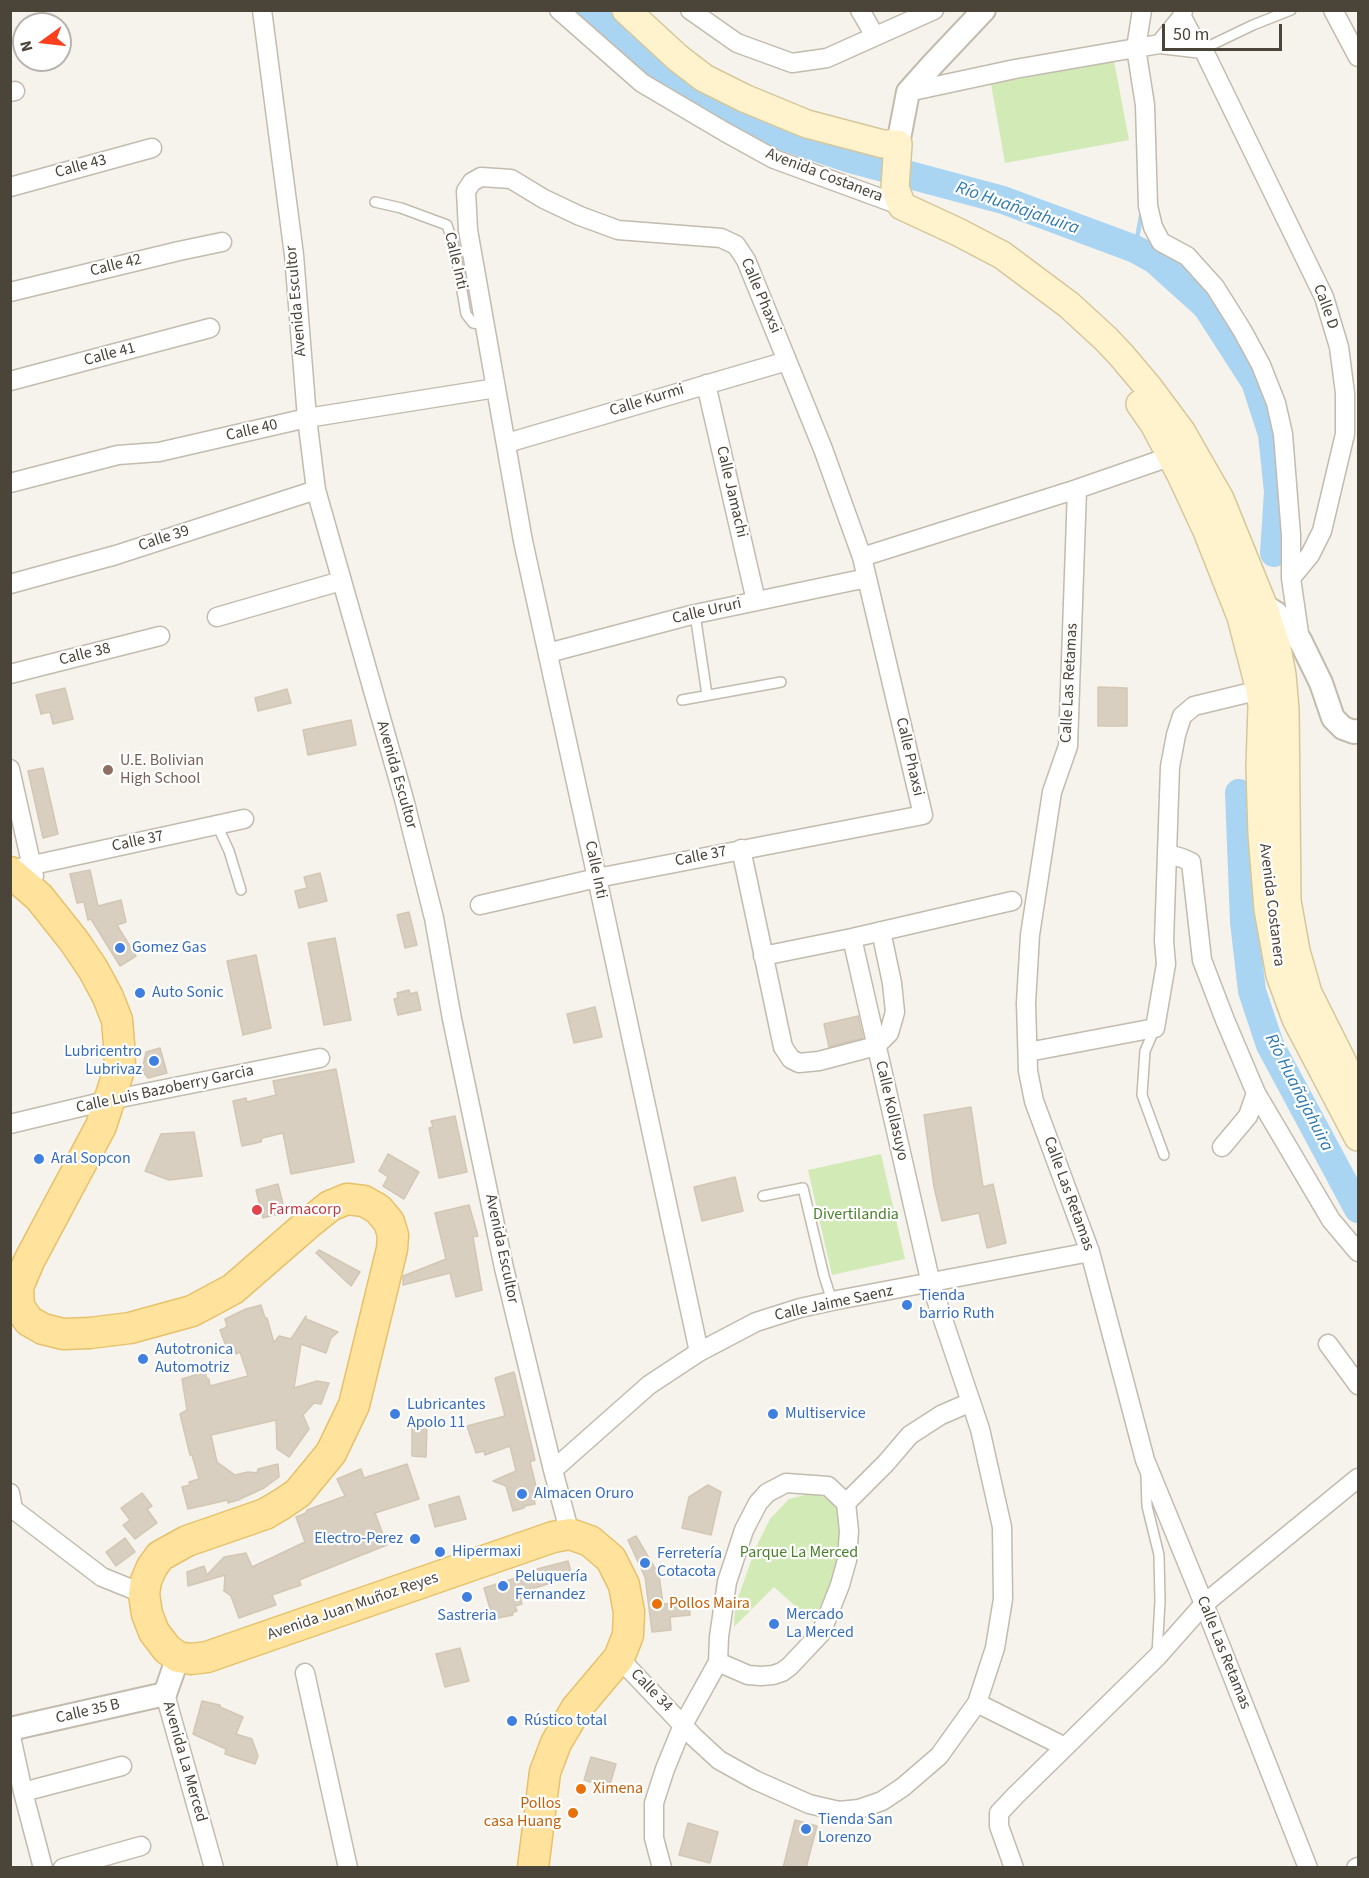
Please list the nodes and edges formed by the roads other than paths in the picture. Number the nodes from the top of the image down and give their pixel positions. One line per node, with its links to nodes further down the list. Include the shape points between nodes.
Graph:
1 (262, 10): 32 (street, Avenida Escultor, via 294,255)
2 (559, 10): 21 (street, Avenida Costanera, via 642,83 725,132 774,159)
3 (626, 10): 18 (main road, via 704,78 807,124)
4 (690, 10): 12 (street, via 737,43 792,63 827,58)
5 (860, 10): 12 (street)
6 (934, 10): 12 (street)
7 (984, 10): 17 (street)
8 (1142, 10): 14 (street)
9 (1291, 10): 15 (lane)
10 (1333, 10): 16 (street)
11 (1182, 14): 13 (street); 15 (street, Calle D)
12 (875, 36)
13 (1160, 44): 14 (street); 15 (street)
14 (1136, 48): 17 (street); 42 (street, via 1145,105 1148,206 1153,227 1161,242 1187,256 1215,287 1261,365 1276,403 1286,469)
15 (1203, 49): 33 (street, Calle D, via 1324,297 1339,347)
16 (1359, 57)
17 (908, 92): 18 (street)
18 (898, 147): 21 (main road)
19 (152, 148): 20 (street, Calle 43)
20 (10, 187)
21 (898, 197): 25 (main road, Avenida Costanera, via 1002,255)
22 (375, 201): 26 (lane, Calle Inti, via 447,225 466,314 473,323)
23 (222, 242): 24 (street, Calle 42)
24 (10, 292)
25 (1069, 305): 35 (main road, Avenida Costanera); 39 (main road, Avenida Costanera, via 1106,339 1149,388 1181,431)
26 (485, 325): 28 (street, Calle Phaxsi, via 468,230 466,191 481,177 511,179 544,200 618,230 721,238 736,245 746,260); 31 (street, Calle Phaxsi)
27 (210, 328): 29 (street, Calle 41)
28 (787, 361): 30 (street, Calle Kurmi); 40 (street, Calle Phaxsi)
29 (10, 381)
30 (706, 384): 34 (street, Calle Kurmi); 45 (street, Calle Jamachi)
31 (496, 387): 32 (street, Calle 40); 34 (street, Calle Inti)
32 (307, 418): 36 (street, Calle 40, via 159,452 118,455); 38 (street, Avenida Escultor)
33 (1352, 432): 42 (street, Calle D, via 1322,531 1310,555)
34 (507, 443): 51 (street, Calle Inti, via 523,541)
35 (1172, 456): 37 (street); 39 (main road, via 1194,465); 54 (main road, Avenida Costanera)
36 (10, 483)
37 (1077, 489): 40 (street); 75 (street, Calle Las Retamas, via 1068,746 1052,792 1030,935)
38 (316, 490): 43 (street, Avenida Escultor); 44 (street, Calle 39, via 116,555)
39 (1220, 499): 46 (main road, Avenida Costanera)
40 (862, 557): 41 (street, Calle Phaxsi)
41 (867, 578): 45 (street, Calle Ururi); 60 (street, Calle Phaxsi)
42 (1291, 578): 50 (street)
43 (341, 581): 48 (street); 95 (street, Avenida Escultor, via 434,918 504,1268)
44 (10, 584)
45 (756, 601): 47 (street, Calle Ururi)
46 (1263, 605): 50 (street, Avenida Costanera, via 1276,613); 54 (main road, Avenida Costanera, via 1277,648)
47 (695, 614): 51 (street, Calle Ururi); 56 (lane)
48 (217, 617)
49 (160, 636): 52 (street, Calle 38)
50 (1300, 640): 55 (street, Avenida Costanera)
51 (548, 653): 66 (street, Calle Inti)
52 (10, 674)
53 (781, 682): 56 (lane)
54 (1271, 683): 55 (street, via 1304,675); 64 (street, via 1194,706 1182,716 1170,767); 78 (main road, Avenida Costanera, via 1285,709 1287,901 1296,951 1308,993); 81 (main road, Avenida Costanera, via 1262,706 1262,834 1268,909 1280,975 1296,1019)
55 (1321, 683): 58 (street, Avenida Costanera, via 1333,718 1343,728)
56 (707, 695): 57 (lane)
57 (682, 700)
58 (1359, 731)
59 (10, 769): 65 (street)
60 (922, 815): 63 (street, Calle 37)
61 (244, 819): 62 (street, Calle 37)
62 (217, 825): 65 (street, Calle 37); 67 (lane)
63 (741, 849): 66 (street, Calle 37); 72 (street)
64 (1168, 854): 73 (street, via 1166,964); 77 (street, via 1191,862 1202,960)
65 (18, 869): 79 (main road, via 93,969 108,997 117,1020 120,1067)
66 (597, 878): 69 (street, Calle 37); 91 (street, Calle Inti)
67 (241, 890)
68 (1012, 901): 70 (street)
69 (480, 905)
70 (881, 931): 71 (street); 74 (street, via 895,1012 888,1033)
71 (852, 938): 72 (street); 74 (street, Calle Kollasuyo)
72 (763, 956): 74 (street, via 783,1047 791,1059 799,1064 819,1061)
73 (1155, 1028): 75 (street); 83 (lane, via 1145,1051 1142,1095)
74 (876, 1046): 87 (street, Calle Kollasuyo)
75 (1028, 1052): 85 (street, Calle Las Retamas, via 1034,1101)
76 (320, 1058): 79 (street, Calle Luis Bazoberry Garcia)
77 (1256, 1093): 82 (street, via 1248,1116); 86 (street, via 1331,1220)
78 (1359, 1093)
79 (110, 1100): 80 (street, Calle Luis Bazoberry Garcia); 89 (main road, via 101,1126 29,1261 18,1287)
80 (10, 1124)
81 (1359, 1137)
82 (1222, 1147)
83 (1164, 1155)
84 (763, 1196): 88 (lane, via 803,1188)
85 (1090, 1252): 87 (street, Calle Jaime Saenz); 94 (street, Calle Las Retamas)
86 (1359, 1252)
87 (931, 1284): 88 (street, Calle Jaime Saenz); 93 (street, Calle Kollasuyo)
88 (832, 1301): 91 (street, Calle Jaime Saenz, via 756,1322)
89 (15, 1308): 100 (main road, via 43,1329 63,1334 130,1328 192,1311 233,1289 330,1206 347,1199 364,1201 389,1222 392,1249 354,1405 331,1453 298,1493 282,1504 265,1514 187,1541 160,1556 146,1581)
90 (1328, 1344): 92 (street)
91 (699, 1352): 95 (street, Calle Jaime Saenz, via 649,1385)
92 (1359, 1384)
93 (971, 1402): 98 (street, via 941,1414 910,1435); 108 (street, Calle Kollasuyo, via 1002,1527 1003,1563 1003,1599 995,1648)
94 (1145, 1460): 101 (street, Calle Las Retamas); 104 (lane, via 1147,1506 1159,1555)
95 (553, 1470): 99 (street, Avenida Escultor)
96 (1359, 1478): 101 (street)
97 (10, 1493): 100 (street, via 13,1509 102,1577)
98 (846, 1503): 105 (street, via 847,1560 821,1633 790,1666 773,1675 748,1675); 105 (street, via 828,1486 786,1483 767,1492 758,1503 744,1530 727,1582)
99 (570, 1534): 102 (main road, Avenida Juan Muñoz Reyes, via 519,1548 218,1654); 103 (main road, via 590,1541 611,1559 624,1586 628,1635)
100 (144, 1594): 102 (main road, via 154,1632)
101 (1204, 1604): 104 (street); 122 (street, Calle Las Retamas)
102 (178, 1657): 107 (street, Avenida La Merced)
103 (618, 1658): 109 (street, Calle 34); 119 (main road, via 576,1710 556,1743 545,1772)
104 (1157, 1658): 111 (street)
105 (718, 1662): 109 (street)
106 (305, 1673): 118 (street)
107 (165, 1694): 110 (street, Calle 35 B); 117 (street, Avenida La Merced)
108 (977, 1703): 109 (street, Calle 34, via 939,1756 882,1801 849,1810 809,1804 755,1780 719,1760); 111 (street)
109 (683, 1725): 120 (street, via 654,1803 654,1838)
110 (10, 1730): 113 (street)
111 (1065, 1747): 121 (street, via 999,1813 999,1826)
112 (122, 1766): 113 (street)
113 (23, 1792): 115 (street)
114 (141, 1846): 116 (street)
115 (43, 1868)
116 (63, 1868)
117 (214, 1868)
118 (348, 1868)
119 (533, 1868)
120 (662, 1868)
121 (1014, 1868)
122 (1308, 1868)

